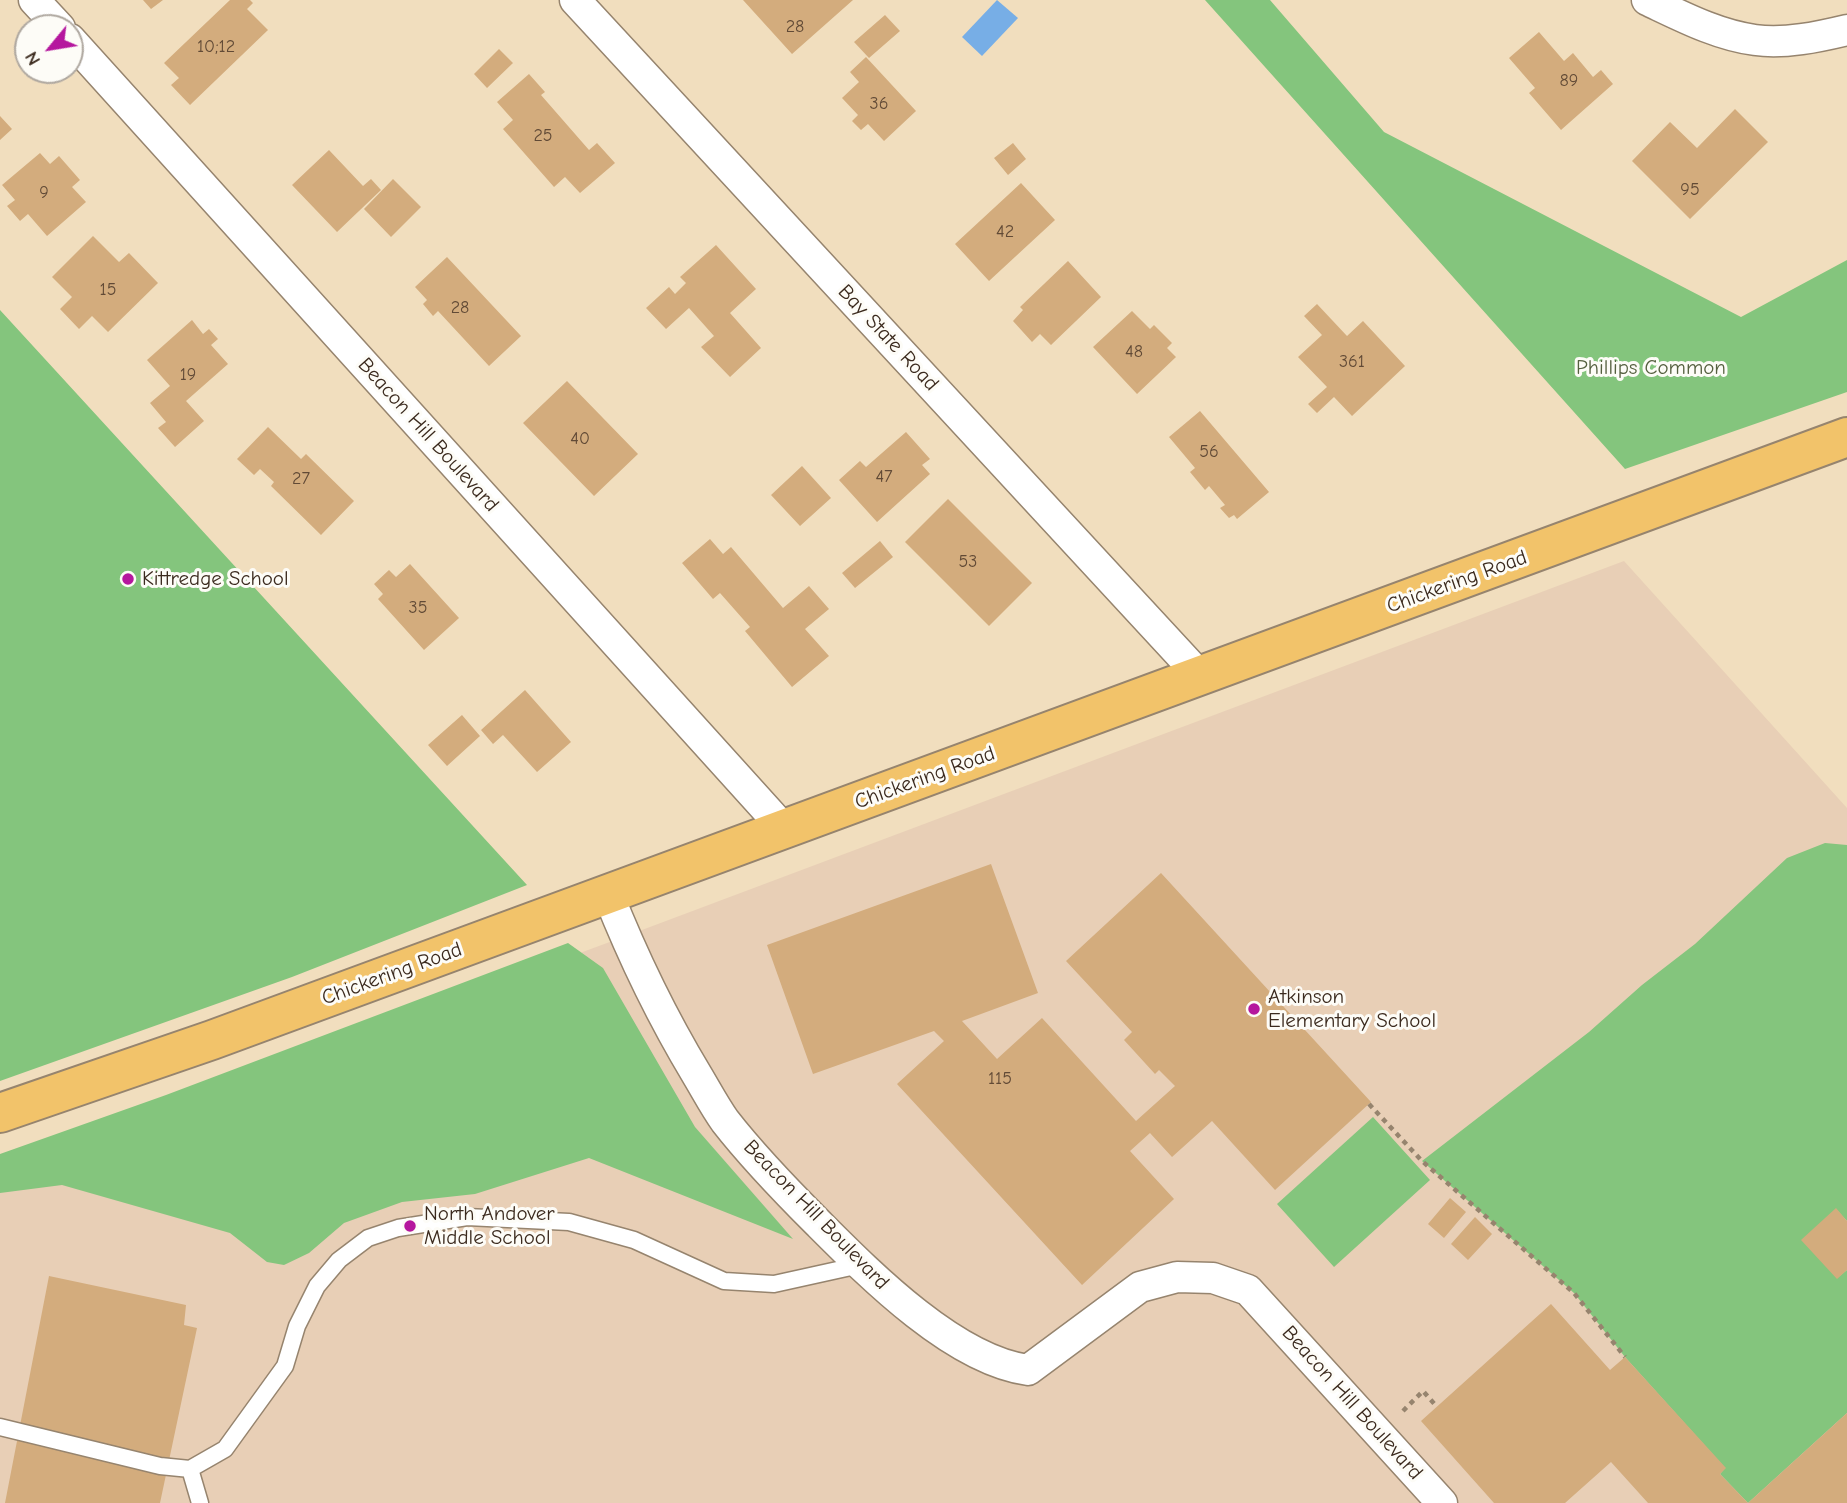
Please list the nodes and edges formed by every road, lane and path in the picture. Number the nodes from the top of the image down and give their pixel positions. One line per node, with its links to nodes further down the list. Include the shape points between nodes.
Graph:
1 (34, 0): 4 (street)
2 (575, 0): 8 (street, Bay State Road)
3 (1647, 0): 5 (street, via 1701,25 1755,40 1812,38)
4 (47, 14)
5 (1847, 30)
6 (84, 54): 9 (street, Beacon Hill Boulevard)
7 (1847, 437): 8 (main road, Chickering Road)
8 (1202, 677): 9 (main road, Chickering Road)
9 (785, 830): 10 (main road, Chickering Road)
10 (608, 894): 12 (main road, Chickering Road, via 212,1041); 13 (street, Beacon Hill Boulevard, via 644,978 724,1120 782,1187)
11 (1369, 1104): 14 (path, via 1422,1161 1574,1293)
12 (0, 1113)
13 (860, 1265): 17 (street, Beacon Hill Boulevard, via 929,1324 993,1361 1028,1370 1140,1287 1177,1277 1213,1278 1248,1290); 18 (lane, via 774,1284 737,1282 634,1240 569,1222 467,1217 398,1228 368,1238 339,1260 317,1286 297,1326 285,1366 225,1449)
14 (1625, 1357)
15 (1437, 1406): 17 (path, via 1423,1391)
16 (0, 1427): 18 (lane, via 160,1466)
17 (1379, 1433): 20 (street, Beacon Hill Boulevard)
18 (190, 1469): 19 (lane)
19 (200, 1503)
20 (1441, 1503)

